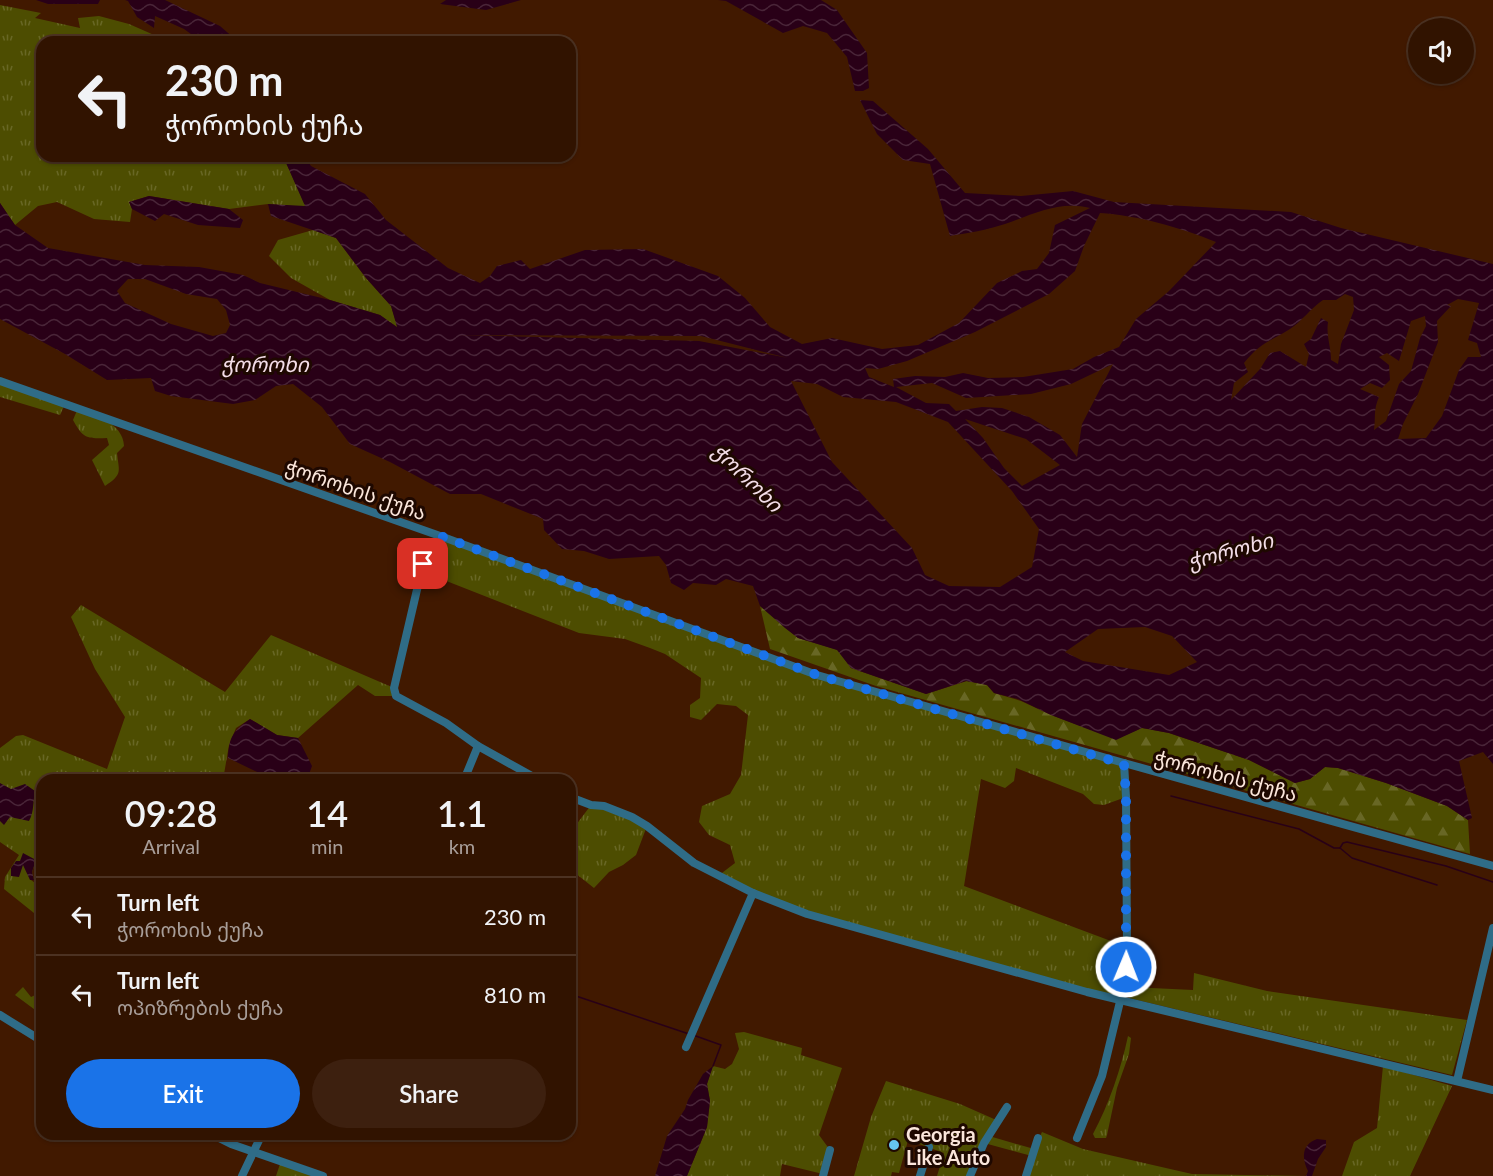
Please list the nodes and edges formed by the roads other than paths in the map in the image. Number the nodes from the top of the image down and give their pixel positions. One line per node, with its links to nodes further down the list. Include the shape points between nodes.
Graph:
1 (0, 381): 2 (street, ჭოროხის ქუჩა)
2 (443, 537): 3 (street, via 428,548 394,688 396,696); 4 (street, ჭოროხის ქუჩა, via 817,675)
3 (478, 746): 5 (street); 6 (street)
4 (1124, 764): 8 (street, ჭოროხის ქუჩა); 11 (street, via 1127,947)
5 (466, 774)
6 (528, 774)
7 (576, 799): 9 (street, via 632,817 694,863)
8 (1493, 866)
9 (753, 893): 11 (street, via 807,914); 14 (street)
10 (1493, 928): 15 (street)
11 (1120, 1000): 15 (street); 19 (street, via 1102,1076)
12 (0, 1015): 13 (street)
13 (36, 1037)
14 (686, 1047)
15 (1457, 1082): 16 (street)
16 (1493, 1090)
17 (1007, 1107): 29 (street, via 984,1143)
18 (1038, 1138): 30 (street)
19 (1077, 1138)
20 (225, 1140): 24 (street)
21 (259, 1140): 24 (street)
22 (929, 1147): 28 (street)
23 (830, 1150): 27 (street)
24 (253, 1152): 25 (street); 26 (street)
25 (242, 1176)
26 (323, 1176)
27 (823, 1176)
28 (920, 1176)
29 (970, 1176)
30 (1026, 1176)

